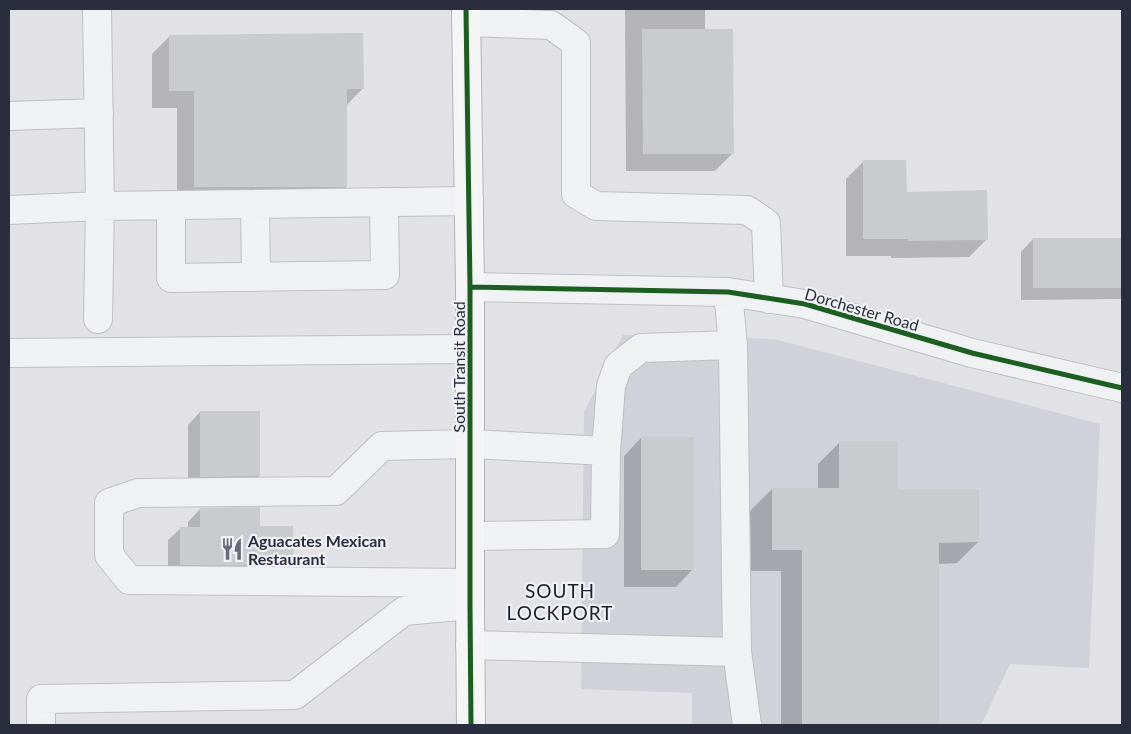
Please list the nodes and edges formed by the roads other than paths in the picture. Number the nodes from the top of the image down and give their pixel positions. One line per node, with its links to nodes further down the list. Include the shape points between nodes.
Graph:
1 (97, 9): 3 (street)
2 (466, 16): 5 (highway, South Transit Road); 14 (street, via 551,25 576,43 576,194 596,206 747,210 766,223)
3 (99, 113): 4 (street); 9 (street)
4 (9, 116)
5 (469, 201): 6 (street); 12 (highway, South Transit Road)
6 (384, 202): 7 (street); 11 (street, via 385,275)
7 (255, 204): 8 (street); 11 (street)
8 (172, 205): 9 (street); 11 (street, via 172,278)
9 (100, 206): 10 (street); 15 (street)
10 (9, 210)
11 (256, 277)
12 (470, 287): 13 (street, Dorchester Road); 17 (highway, South Transit Road)
13 (728, 292): 14 (street, Dorchester Road); 16 (street)
14 (768, 299): 19 (street, Dorchester Road, via 805,304 972,353)
15 (98, 319)
16 (733, 345): 21 (street, via 641,348 618,366 611,386); 25 (street)
17 (470, 349): 18 (street); 20 (highway, South Transit Road)
18 (9, 353)
19 (1122, 388)
20 (470, 444): 21 (street); 22 (highway, South Transit Road); 23 (street, via 382,446 336,491 138,493 110,502 109,555 129,580)
21 (606, 451): 22 (street, via 605,534)
22 (470, 536): 23 (highway, South Transit Road)
23 (470, 594): 24 (highway, South Transit Road); 26 (street, via 404,611 296,695)
24 (470, 645): 25 (street); 27 (highway, South Transit Road)
25 (737, 652): 28 (street)
26 (41, 712)
27 (471, 725)
28 (747, 725)

